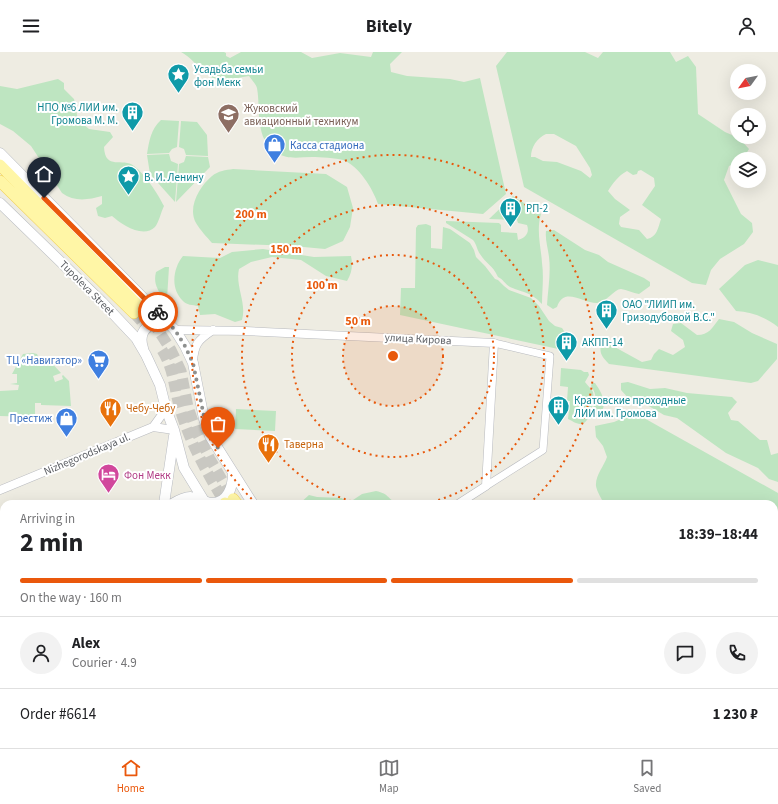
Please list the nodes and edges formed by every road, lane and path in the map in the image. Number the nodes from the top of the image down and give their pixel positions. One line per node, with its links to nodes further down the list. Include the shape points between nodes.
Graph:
1 (0, 153): 5 (main road)
2 (0, 166): 3 (main road, Tupoleva Street, via 138,311)
3 (0, 181)
4 (0, 203): 8 (main road, Tupoleva Street, via 116,316 136,338)
5 (172, 327): 6 (street, улица Кирова); 8 (main road, via 160,321 145,329 142,343); 9 (main road)
6 (213, 330): 7 (street, улица Кирова); 9 (street, via 200,338 194,350)
7 (494, 343): 14 (street); 14 (street, улица Кирова, via 550,356 543,450)
8 (146, 355): 10 (main road, Tupoleva Street, via 160,385)
9 (193, 363): 13 (main road, via 210,436)
10 (165, 405): 11 (street); 12 (main road, Tupoleva Street)
11 (153, 427): 12 (street); 15 (street, Nizhegorodskaya ul.)
12 (174, 430): 16 (main road); 19 (main road, via 184,468)
13 (233, 473): 20 (main road, via 233,484 227,497); 21 (main road)
14 (486, 486): 22 (street)
15 (0, 490)
16 (165, 500)
17 (179, 500): 18 (main road, via 189,497)
18 (197, 500)
19 (203, 500)
20 (222, 500)
21 (251, 500)
22 (464, 500)

